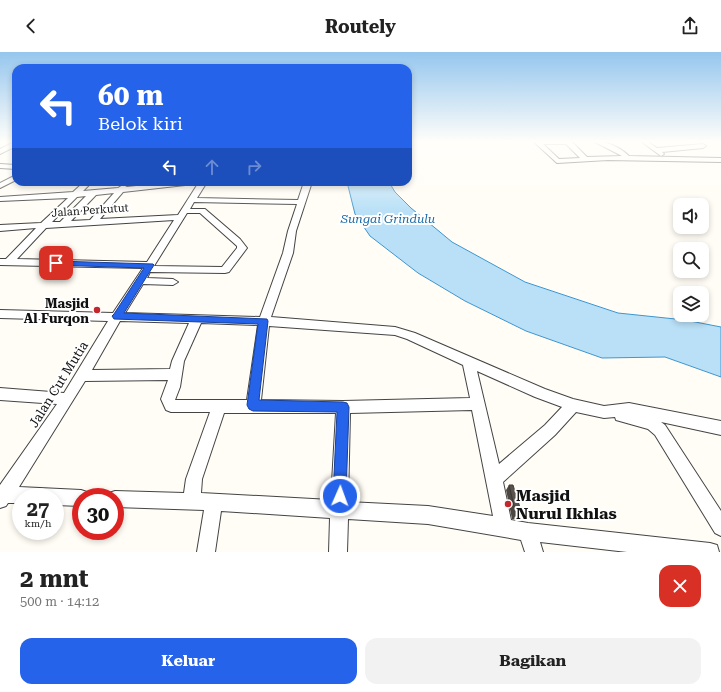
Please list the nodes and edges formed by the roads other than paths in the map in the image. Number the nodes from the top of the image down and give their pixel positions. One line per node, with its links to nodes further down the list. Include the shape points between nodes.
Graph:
1 (0, 166): 2 (street)
2 (12, 167)
3 (12, 178): 5 (street)
4 (12, 179): 6 (street)
5 (0, 180)
6 (0, 186)
7 (84, 186): 14 (street)
8 (124, 186): 12 (street)
9 (142, 186): 12 (street)
10 (200, 186): 16 (street, Jalan Cut Mutia)
11 (306, 186): 18 (street)
12 (121, 190): 13 (street); 21 (street)
13 (93, 193): 14 (street); 22 (street)
14 (74, 195): 15 (street); 23 (street)
15 (0, 199)
16 (191, 200): 17 (street); 20 (street, Jalan Cut Mutia)
17 (210, 200): 18 (street); 19 (street)
18 (300, 202): 32 (street, via 288,253)
19 (202, 211): 20 (street, Jalan Perkutut); 26 (street, via 242,246 228,268 223,270)
20 (183, 214): 21 (street, Jalan Perkutut); 26 (street, Jalan Cut Mutia)
21 (93, 222): 22 (street, Jalan Perkutut)
22 (63, 224): 23 (street, Jalan Perkutut)
23 (44, 225): 24 (street, Jalan Perkutut); 25 (street)
24 (0, 228)
25 (4, 262): 26 (street)
26 (149, 267): 27 (street, Jalan Cut Mutia)
27 (140, 281): 28 (street); 30 (street, Jalan Cut Mutia)
28 (173, 282)
29 (0, 314): 30 (street)
30 (117, 316): 31 (street); 35 (street, Jalan Cut Mutia)
31 (197, 319): 32 (street); 34 (street, via 178,361)
32 (264, 321): 33 (street, via 395,331); 39 (street)
33 (469, 363): 38 (street); 40 (street, via 540,394)
34 (175, 374): 35 (street); 41 (street, via 168,399 170,405)
35 (82, 376): 37 (street, Jalan Cut Mutia)
36 (0, 394): 37 (street)
37 (68, 399): 46 (street, Jalan Cut Mutia)
38 (477, 404): 42 (street); 45 (street)
39 (253, 405): 41 (street); 42 (street)
40 (573, 405): 43 (street); 45 (street, via 550,430)
41 (219, 406): 49 (street, via 194,478)
42 (343, 407): 51 (street)
43 (604, 412): 44 (street, via 629,409); 53 (street, via 631,417 657,426)
44 (721, 428)
45 (494, 479): 52 (street)
46 (1, 496): 47 (street)
47 (72, 498)
48 (124, 499): 49 (street)
49 (191, 502): 50 (street)
50 (214, 502): 51 (street); 55 (street)
51 (339, 510): 52 (street, via 428,516); 56 (street)
52 (504, 527): 54 (street)
53 (721, 527)
54 (528, 532): 57 (street); 58 (street)
55 (206, 552)
56 (338, 552)
57 (534, 552)
58 (710, 552)

